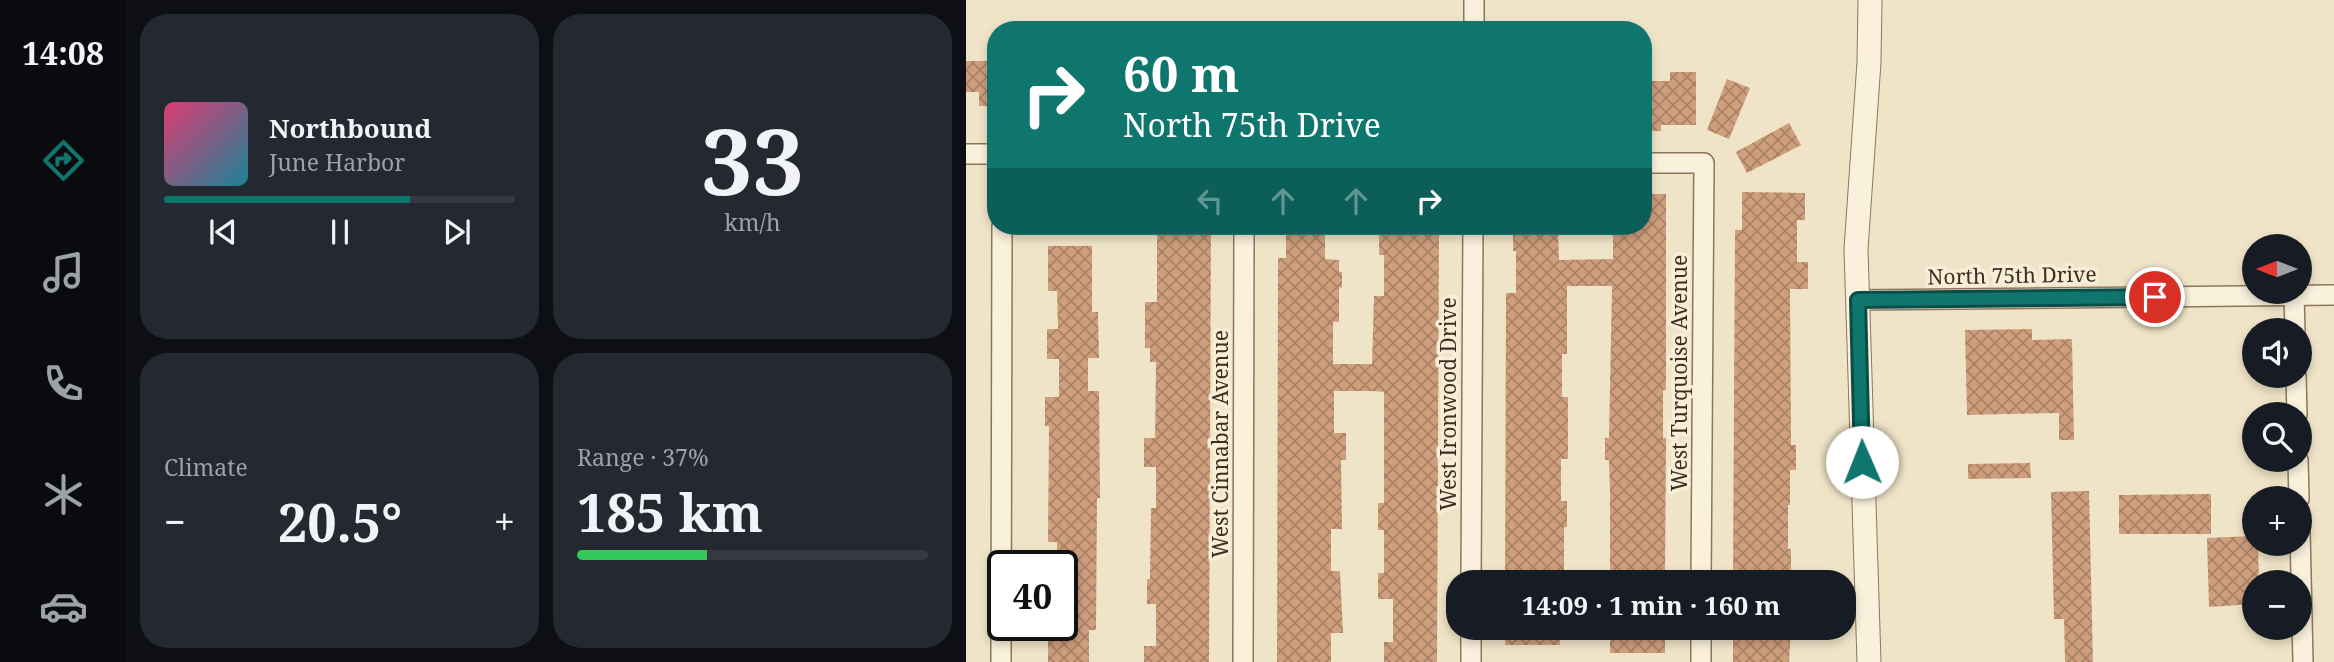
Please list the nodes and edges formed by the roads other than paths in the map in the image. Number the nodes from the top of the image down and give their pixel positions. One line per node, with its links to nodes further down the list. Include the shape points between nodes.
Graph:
1 (1474, 0): 3 (street)
2 (1870, 0): 13 (street, via 1856,248)
3 (1474, 21)
4 (966, 154): 5 (street)
5 (987, 154)
6 (1652, 163): 16 (street, West Turquoise Avenue, via 1704,163)
7 (1002, 235): 19 (street)
8 (1244, 235): 20 (street, West Cinnabar Avenue)
9 (1473, 235): 15 (street, West Ironwood Drive)
10 (2334, 295): 12 (street, North 75th Drive)
11 (2242, 296): 13 (street, North 75th Drive)
12 (2312, 296)
13 (1858, 300): 23 (street)
14 (2301, 556): 24 (street)
15 (1471, 570)
16 (1701, 570)
17 (1471, 640): 21 (street)
18 (1701, 640): 22 (street)
19 (1001, 662)
20 (1243, 662)
21 (1471, 662)
22 (1701, 662)
23 (1869, 662)
24 (2303, 662)

